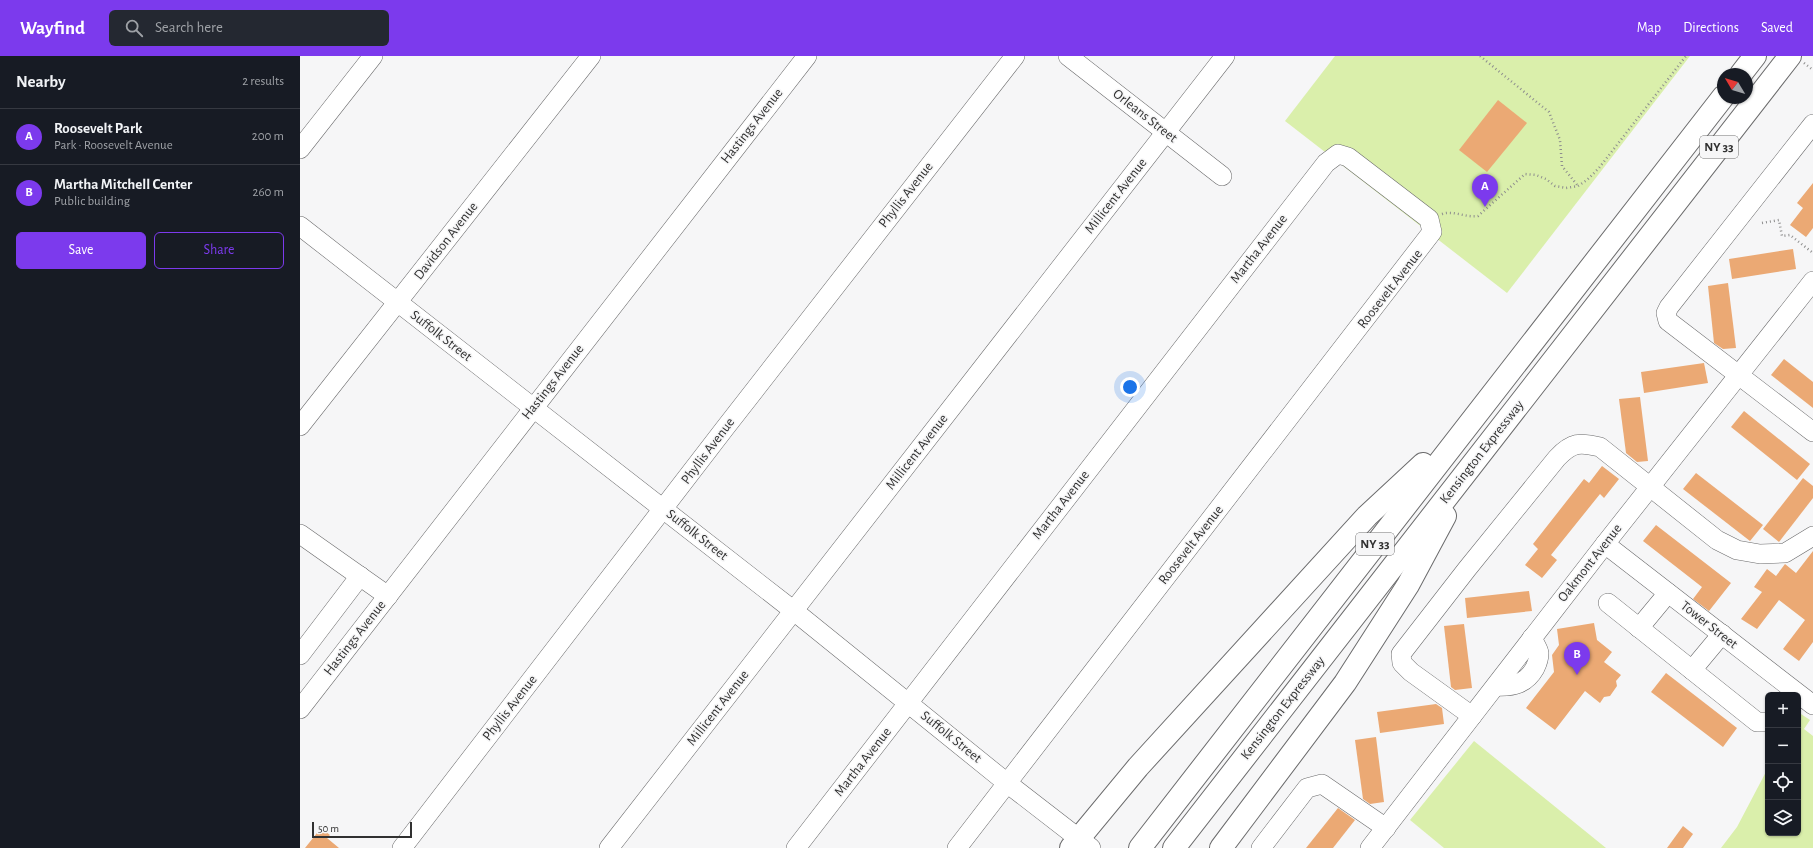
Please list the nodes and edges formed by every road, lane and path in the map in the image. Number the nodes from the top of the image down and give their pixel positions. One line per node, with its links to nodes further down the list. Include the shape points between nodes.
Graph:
1 (373, 56): 15 (street)
2 (591, 56): 23 (street, Davidson Avenue)
3 (807, 56): 25 (street, Hastings Avenue)
4 (1015, 56): 31 (street, Phyllis Avenue)
5 (1068, 56): 14 (street, Orleans Street)
6 (1225, 56): 14 (street, Millicent Avenue)
7 (1480, 56): 17 (path, via 1549,112 1560,140 1562,166)
8 (1686, 56): 17 (path, via 1599,168)
9 (1755, 56): 11 (highway)
10 (1790, 56): 29 (highway, Kensington Expressway / NY 33)
11 (1746, 68)
12 (1718, 104): 26 (highway, Kensington Expressway / NY 33)
13 (1813, 124): 24 (street, via 1666,313 1668,321)
14 (1166, 132): 16 (street, Orleans Street); 39 (street, Millicent Avenue)
15 (300, 149)
16 (1222, 176)
17 (1578, 186): 18 (path, via 1560,188 1536,175 1525,174 1478,216 1446,212)
18 (1428, 219): 47 (street, Martha Avenue, via 1348,157 1338,154 1326,163); 52 (street, Roosevelt Avenue, via 1432,232 1426,242)
19 (1762, 223): 21 (path, via 1779,220 1782,236 1790,235)
20 (300, 226): 23 (street, Suffolk Street)
21 (1813, 253)
22 (1813, 281): 24 (street, Oakmont Avenue)
23 (397, 302): 25 (street, Suffolk Street); 27 (street, Davidson Avenue)
24 (1738, 374): 28 (street); 30 (street, Oakmont Avenue)
25 (533, 407): 31 (street, Suffolk Street); 37 (street, Hastings Avenue)
26 (1468, 423): 54 (highway, via 1367,516 1138,767); 60 (highway, Kensington Expressway / NY 33)
27 (300, 426)
28 (1813, 432)
29 (1474, 461): 55 (highway, Kensington Expressway / NY 33); 61 (highway, via 1408,585 1366,652 1319,720)
30 (1650, 486): 33 (street, via 1717,540 1737,550 1760,554 1785,553); 34 (street, Oakmont Avenue); 50 (street, via 1600,447 1578,444 1568,447 1467,568 1401,654 1402,663 1410,672)
31 (664, 509): 39 (street, Suffolk Street); 56 (street, Phyllis Avenue)
32 (300, 534): 35 (street)
33 (1813, 536)
34 (1605, 544): 36 (street, Tower Street); 50 (street, Oakmont Avenue)
35 (360, 576): 37 (street); 42 (street)
36 (1668, 593): 40 (street); 41 (street, Tower Street)
37 (388, 596): 44 (street, Hastings Avenue)
38 (1608, 603): 40 (street)
39 (794, 611): 47 (street, Suffolk Street); 57 (street, Millicent Avenue)
40 (1639, 628): 43 (street)
41 (1722, 634): 43 (street); 45 (street, Tower Street)
42 (300, 655)
43 (1692, 670): 51 (street, via 1757,722)
44 (306, 689): 49 (street, Hastings Avenue)
45 (1792, 692)
46 (1801, 698): 48 (street, Tower Street)
47 (909, 702): 52 (street, Suffolk Street); 58 (street, Martha Avenue)
48 (1813, 705)
49 (300, 709)
50 (1472, 716): 53 (street, Oakmont Avenue)
51 (1765, 722)
52 (1007, 783): 54 (street, Suffolk Street); 59 (street, Roosevelt Avenue)
53 (1386, 828): 62 (street, via 1322,784 1307,788); 63 (street, Oakmont Avenue)
54 (1080, 845)
55 (1176, 846)
56 (402, 848)
57 (609, 848)
58 (796, 848)
59 (957, 848)
60 (1140, 848)
61 (1221, 848)
62 (1261, 848)
63 (1370, 848)

